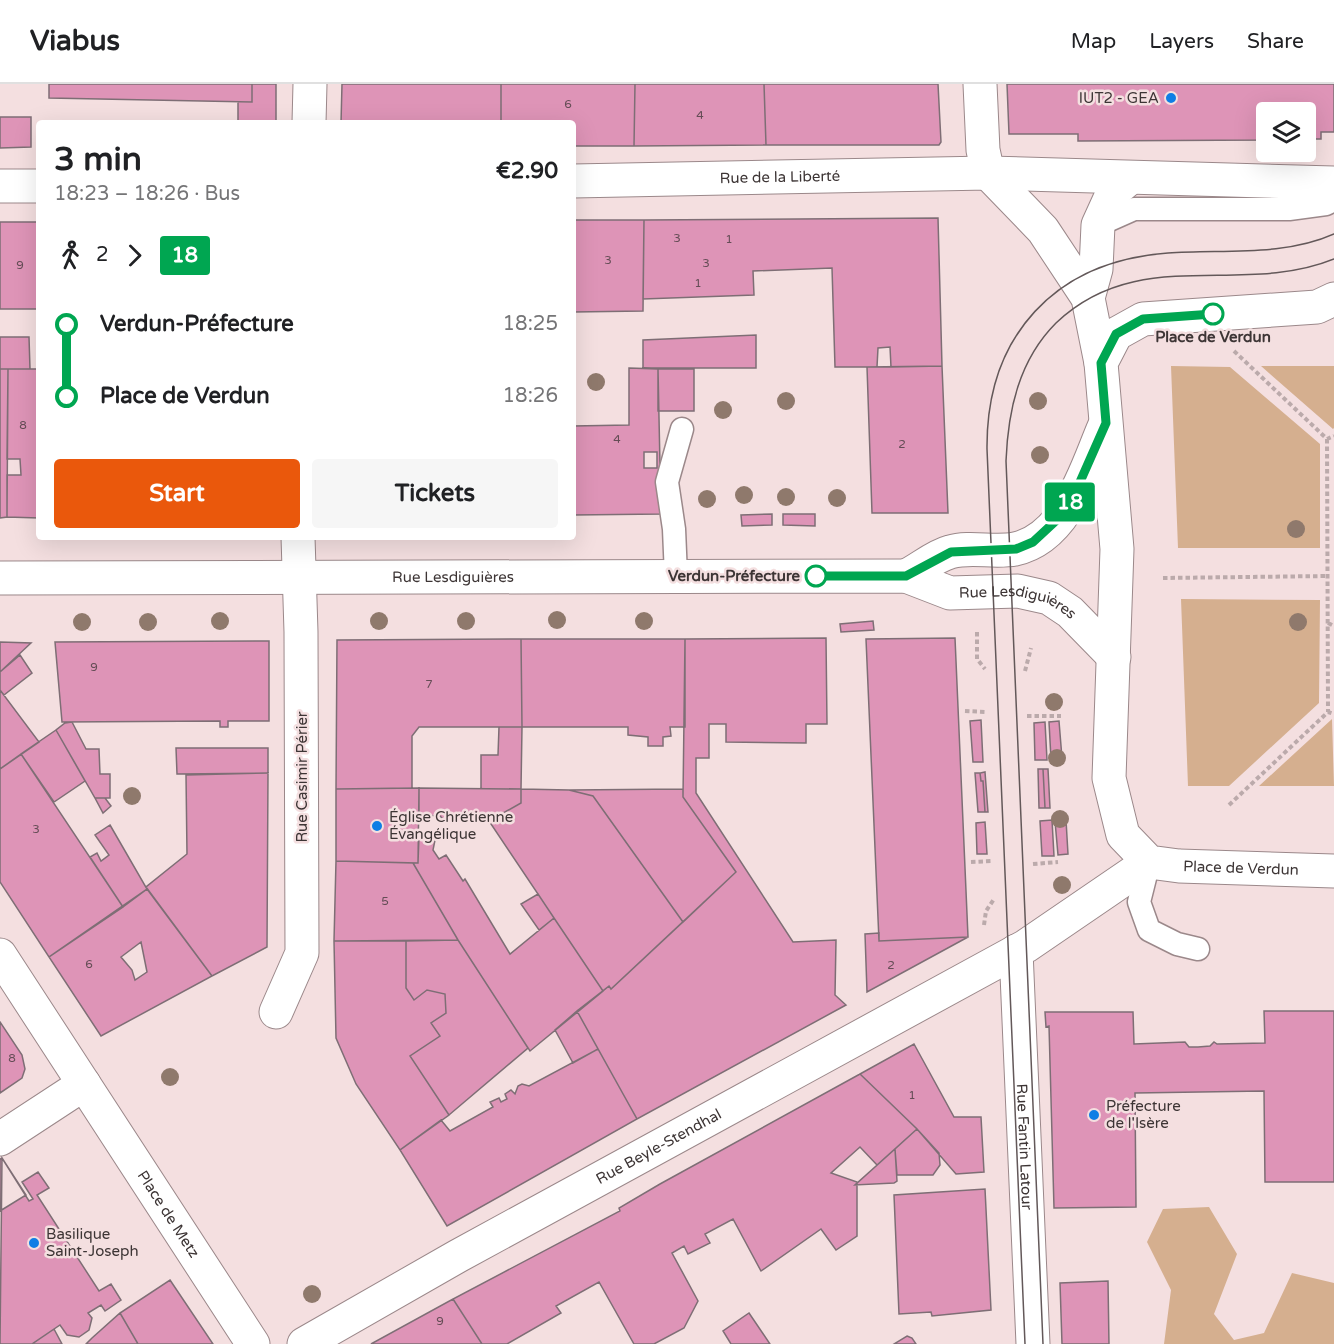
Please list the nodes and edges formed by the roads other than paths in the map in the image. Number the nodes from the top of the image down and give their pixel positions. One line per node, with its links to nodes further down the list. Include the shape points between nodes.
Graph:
1 (310, 84): 3 (street)
2 (980, 84): 4 (street)
3 (309, 120)
4 (988, 173): 5 (street); 6 (street, Rue de la Liberté); 12 (street, via 1043,230)
5 (1130, 177): 7 (street); 11 (street, via 1113,192)
6 (576, 181)
7 (1334, 183)
8 (0, 186): 9 (street)
9 (36, 186)
10 (1334, 200): 11 (lane, via 1289,208 1134,209)
11 (1098, 225): 12 (street)
12 (1088, 298): 14 (street)
13 (1334, 299): 14 (street, via 1317,307 1143,319 1116,334)
14 (1101, 363): 15 (street)
15 (1106, 423): 19 (street, Rue Lesdiguières, via 1072,500 1033,542 1016,549 951,552); 22 (street, via 1117,549)
16 (682, 429): 18 (lane, via 667,482)
17 (298, 540): 21 (street, Rue Casimir Périer)
18 (676, 576): 19 (street, Rue Lesdiguières); 21 (street, Rue Lesdiguières)
19 (906, 576): 22 (street, Rue Lesdiguières, via 950,592 1018,591 1049,598 1070,612)
20 (0, 578): 21 (street, Rue Lesdiguières)
21 (297, 578): 28 (street, Rue Casimir Périer, via 301,632 302,953)
22 (1114, 657): 23 (street, via 1109,778 1123,835)
23 (1149, 862): 24 (street, Place de Verdun, via 1188,867); 25 (lane, via 1139,902 1149,930); 26 (street)
24 (1334, 870)
25 (1198, 949)
26 (1016, 951): 32 (street, Rue Beyle-Stendhal); 33 (street, Rue Fantin Latour)
27 (0, 955): 29 (street, Place de Metz)
28 (276, 1012)
29 (84, 1084): 30 (street); 31 (street, Place de Metz)
30 (0, 1139)
31 (253, 1344)
32 (304, 1344)
33 (1033, 1344)

